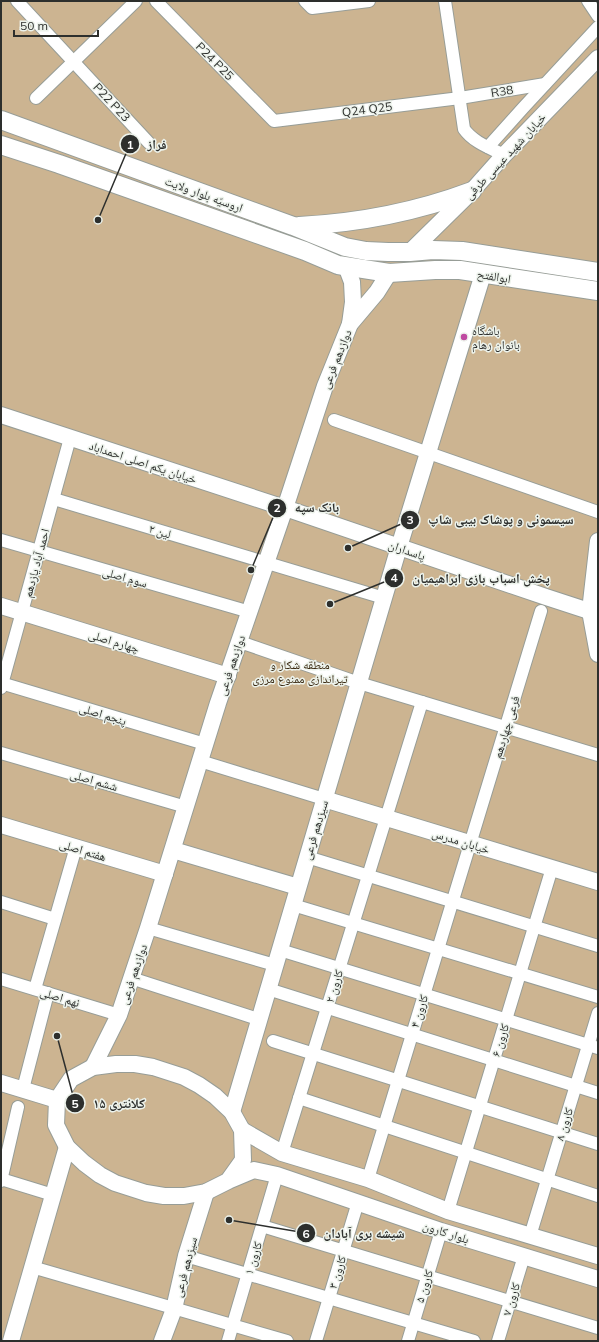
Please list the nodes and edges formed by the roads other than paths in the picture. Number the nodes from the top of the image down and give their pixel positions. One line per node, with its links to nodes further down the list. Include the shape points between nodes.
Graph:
1 (17, 1): 11 (street, P22 P23)
2 (136, 1): 11 (street)
3 (156, 1): 16 (street, P24 P25)
4 (369, 1): 7 (street)
5 (445, 1): 14 (street)
6 (588, 1): 8 (street)
7 (308, 4)
8 (598, 16)
9 (598, 27): 12 (street)
10 (598, 58): 20 (street, خیابان شهید عیسی طرفی)
11 (74, 61): 13 (street); 17 (street, P22 P23)
12 (545, 84): 14 (street, R38); 19 (street)
13 (36, 98)
14 (460, 98): 16 (street, Q24 Q25); 19 (street, via 464,128 469,136)
15 (1, 120): 21 (main road, اروسیّه بلوار ولایت)
16 (274, 121)
17 (149, 143)
18 (1, 145): 23 (main road, اروسیّه بلوار ولایت)
19 (488, 147): 20 (street)
20 (504, 155): 24 (street, خیابان شهید عیسی طرفی)
21 (140, 171): 22 (main road, اروسیّه بلوار ولایت); 23 (main road, via 139,182)
22 (175, 184): 25 (main road, via 168,192); 26 (main road, اروسیّه بلوار ولایت)
23 (132, 190): 25 (main road, اروسیّه بلوار ولایت)
24 (472, 191): 26 (main road, via 422,208 371,219); 27 (street, خیابان شهید عیسی طرفی)
25 (169, 203): 28 (main road, اروسیّه بلوار ولایت)
26 (293, 226): 27 (main road, اروسیّه بلوار ولایت, via 345,247 366,251)
27 (410, 252): 29 (main road, ابوالفتح, via 462,251); 30 (main road)
28 (346, 266): 30 (main road, اروسیّه بلوار ولایت); 33 (street, via 352,282)
29 (598, 272)
30 (389, 273): 31 (main road, ابوالفتح, via 460,270); 33 (street, دوازدهم فرعی, via 377,292)
31 (483, 274): 32 (main road, ابوالفتح); 37 (street, سیزدهم فرعی)
32 (598, 291)
33 (350, 324): 39 (street, دوازدهم فرعی, via 325,386)
34 (1, 415): 36 (street, خیابان یکم اصلی احمداباد)
35 (334, 420): 37 (street)
36 (70, 438): 38 (street, احمد آباد یازدهم); 39 (street, خیابان یکم اصلی احمداباد)
37 (428, 452): 40 (street); 43 (street, سیزدهم فرعی)
38 (54, 499): 44 (street, احمد آباد یازدهم); 45 (street, لین ۲)
39 (286, 508): 43 (street, پاسداران); 45 (street, دوازدهم فرعی)
40 (598, 512)
41 (1, 540): 44 (street, سوم اصلی)
42 (598, 540): 51 (street)
43 (399, 547): 46 (street, سیزدهم فرعی); 51 (street, پاسداران)
44 (39, 552): 48 (street, احمد آباد یازدهم); 49 (street, سوم اصلی)
45 (267, 562): 46 (street, لین ۲); 49 (street, دوازدهم فرعی)
46 (384, 598): 55 (street, سیزدهم فرعی)
47 (1, 606): 48 (street, چهارم اصلی)
48 (22, 612): 54 (street, چهارم اصلی); 56 (street, احمد آباد یازدهم)
49 (250, 612): 52 (street, دوازدهم فرعی)
50 (541, 612): 58 (street, فرعی چهاردهم)
51 (594, 612): 53 (street)
52 (240, 642): 54 (street, دوازدهم فرعی); 55 (street)
53 (598, 654)
54 (228, 676): 59 (street, دوازدهم فرعی)
55 (359, 683): 57 (street); 63 (street, سیزدهم فرعی)
56 (1, 685): 59 (street, پنجم اصلی)
57 (422, 702): 58 (street); 65 (street, کارون ۲)
58 (506, 728): 61 (street); 67 (street, فرعی چهاردهم)
59 (205, 744): 62 (street, دوازدهم فرعی)
60 (1, 753): 64 (street, ششم اصلی)
61 (598, 756)
62 (200, 762): 63 (street); 64 (street, دوازدهم فرعی)
63 (324, 799): 65 (street, خیابان مدرس); 70 (street, سیزدهم فرعی)
64 (186, 807): 69 (street, دوازدهم فرعی)
65 (385, 818): 67 (street, خیابان مدرس); 73 (street, کارون ۲)
66 (1, 825): 68 (street, هفتم اصلی)
67 (470, 843): 71 (street, خیابان مدرس); 76 (street, کارون ۴)
68 (76, 847): 72 (street, هفتم اصلی); 79 (street)
69 (173, 850): 72 (street, دوازدهم فرعی); 75 (street)
70 (307, 856): 73 (street); 75 (street, سیزدهم فرعی)
71 (552, 868): 74 (street, خیابان مدرس); 81 (street, کارون ۶)
72 (165, 874): 82 (street, دوازدهم فرعی)
73 (368, 875): 76 (street); 80 (street, کارون ۲)
74 (598, 882)
75 (298, 887): 78 (street, سیزدهم فرعی)
76 (453, 901): 81 (street); 84 (street, کارون ۴)
77 (1, 902): 79 (street)
78 (293, 905): 80 (street); 85 (street, سیزدهم فرعی)
79 (55, 919): 90 (street)
80 (353, 923): 84 (street); 86 (street, کارون ۲)
81 (535, 926): 83 (street); 87 (street, کارون ۶)
82 (148, 928): 85 (street); 88 (street, دوازدهم فرعی)
83 (598, 946)
84 (438, 949): 87 (street); 93 (street, کارون ۴)
85 (278, 957): 86 (street); 91 (street, سیزدهم فرعی)
86 (339, 968): 93 (street); 95 (street, کارون ۲)
87 (520, 974): 94 (street); 99 (street, کارون ۶)
88 (131, 978): 97 (street, دوازدهم فرعی); 98 (street)
89 (1, 979): 90 (street, نهم اصلی)
90 (35, 989): 92 (street, نهم اصلی)
91 (268, 989): 95 (street); 98 (street, سیزدهم فرعی)
92 (48, 993): 97 (street, نهم اصلی); 109 (street)
93 (424, 994): 99 (street); 100 (street, کارون ۴)
94 (598, 997)
95 (327, 1007): 100 (street); 103 (street, کارون ۲)
96 (598, 1013): 102 (street, کارون ۸)
97 (119, 1015): 105 (street, دوازدهم فرعی)
98 (258, 1019): 115 (street, سیزدهم فرعی)
99 (506, 1019): 102 (street); 104 (street, کارون ۶)
100 (412, 1034): 104 (street); 106 (street, کارون ۴)
101 (273, 1041): 103 (street)
102 (593, 1046): 108 (street, کارون ۸)
103 (313, 1053): 106 (street); 111 (street, کارون ۲)
104 (494, 1060): 108 (street); 113 (street, کارون ۶)
105 (93, 1067): 112 (street, via 71,1079); 115 (street, via 135,1064 177,1075 205,1089)
106 (398, 1080): 113 (street); 116 (street, کارون ۴)
107 (1, 1083): 109 (street)
108 (576, 1086): 110 (street); 118 (street, کارون ۸)
109 (23, 1089): 112 (street)
110 (598, 1093)
111 (299, 1098): 116 (street); 122 (street, کارون ۲)
112 (56, 1100): 120 (street, via 56,1125)
113 (480, 1106): 118 (street); 121 (street, کارون ۶)
114 (18, 1107): 126 (street)
115 (232, 1112): 117 (street)
116 (384, 1126): 121 (street); 124 (street, کارون ۴)
117 (242, 1130): 122 (street, بلوار کارون); 127 (street, via 243,1160)
118 (562, 1132): 119 (street); 125 (street, کارون ۸)
119 (598, 1144)
120 (67, 1147): 128 (street, بلوار کارون, via 84,1163 115,1183 164,1196); 129 (street)
121 (466, 1152): 125 (street); 132 (street, کارون ۶)
122 (282, 1153): 124 (street, بلوار کارون)
123 (277, 1175): 127 (street, بلوار کارون, via 254,1170); 131 (street, بلوار کارون); 133 (street, کارون ۱)
124 (368, 1179): 132 (street, بلوار کارون)
125 (548, 1179): 130 (street); 135 (street, کارون ۸)
126 (1, 1180): 129 (street)
127 (228, 1181): 128 (street, بلوار کارون)
128 (206, 1192): 137 (street, سیزدهم فرعی)
129 (54, 1195): 140 (street)
130 (598, 1196)
131 (358, 1202): 134 (street, بلوار کارون); 136 (street, کارون ۳)
132 (448, 1211): 135 (street, بلوار کارون)
133 (262, 1226): 136 (street); 141 (street, کارون ۱)
134 (441, 1231): 138 (street, بلوار کارون); 142 (street, کارون ۵)
135 (530, 1236): 139 (street, بلوار کارون)
136 (343, 1251): 142 (street); 144 (street, کارون ۳)
137 (186, 1256): 141 (street); 146 (street, سیزدهم فرعی)
138 (524, 1256): 143 (street, بلوار کارون); 145 (street, کارون ۷)
139 (598, 1256)
140 (32, 1267): 146 (street); 150 (street)
141 (248, 1274): 144 (street); 148 (street, کارون ۱)
142 (427, 1276): 145 (street); 147 (street, کارون ۵)
143 (598, 1278)
144 (329, 1298): 147 (street); 154 (street, کارون ۳)
145 (510, 1301): 149 (street); 157 (street, کارون ۷)
146 (174, 1309): 148 (street); 151 (street, سیزدهم فرعی)
147 (413, 1323): 155 (street, کارون ۵); 156 (street)
148 (232, 1326): 152 (street, کارون ۱); 153 (street)
149 (598, 1328)
150 (11, 1341)
151 (162, 1341)
152 (228, 1341)
153 (287, 1341)
154 (316, 1341)
155 (408, 1341)
156 (474, 1341)
157 (498, 1341)

